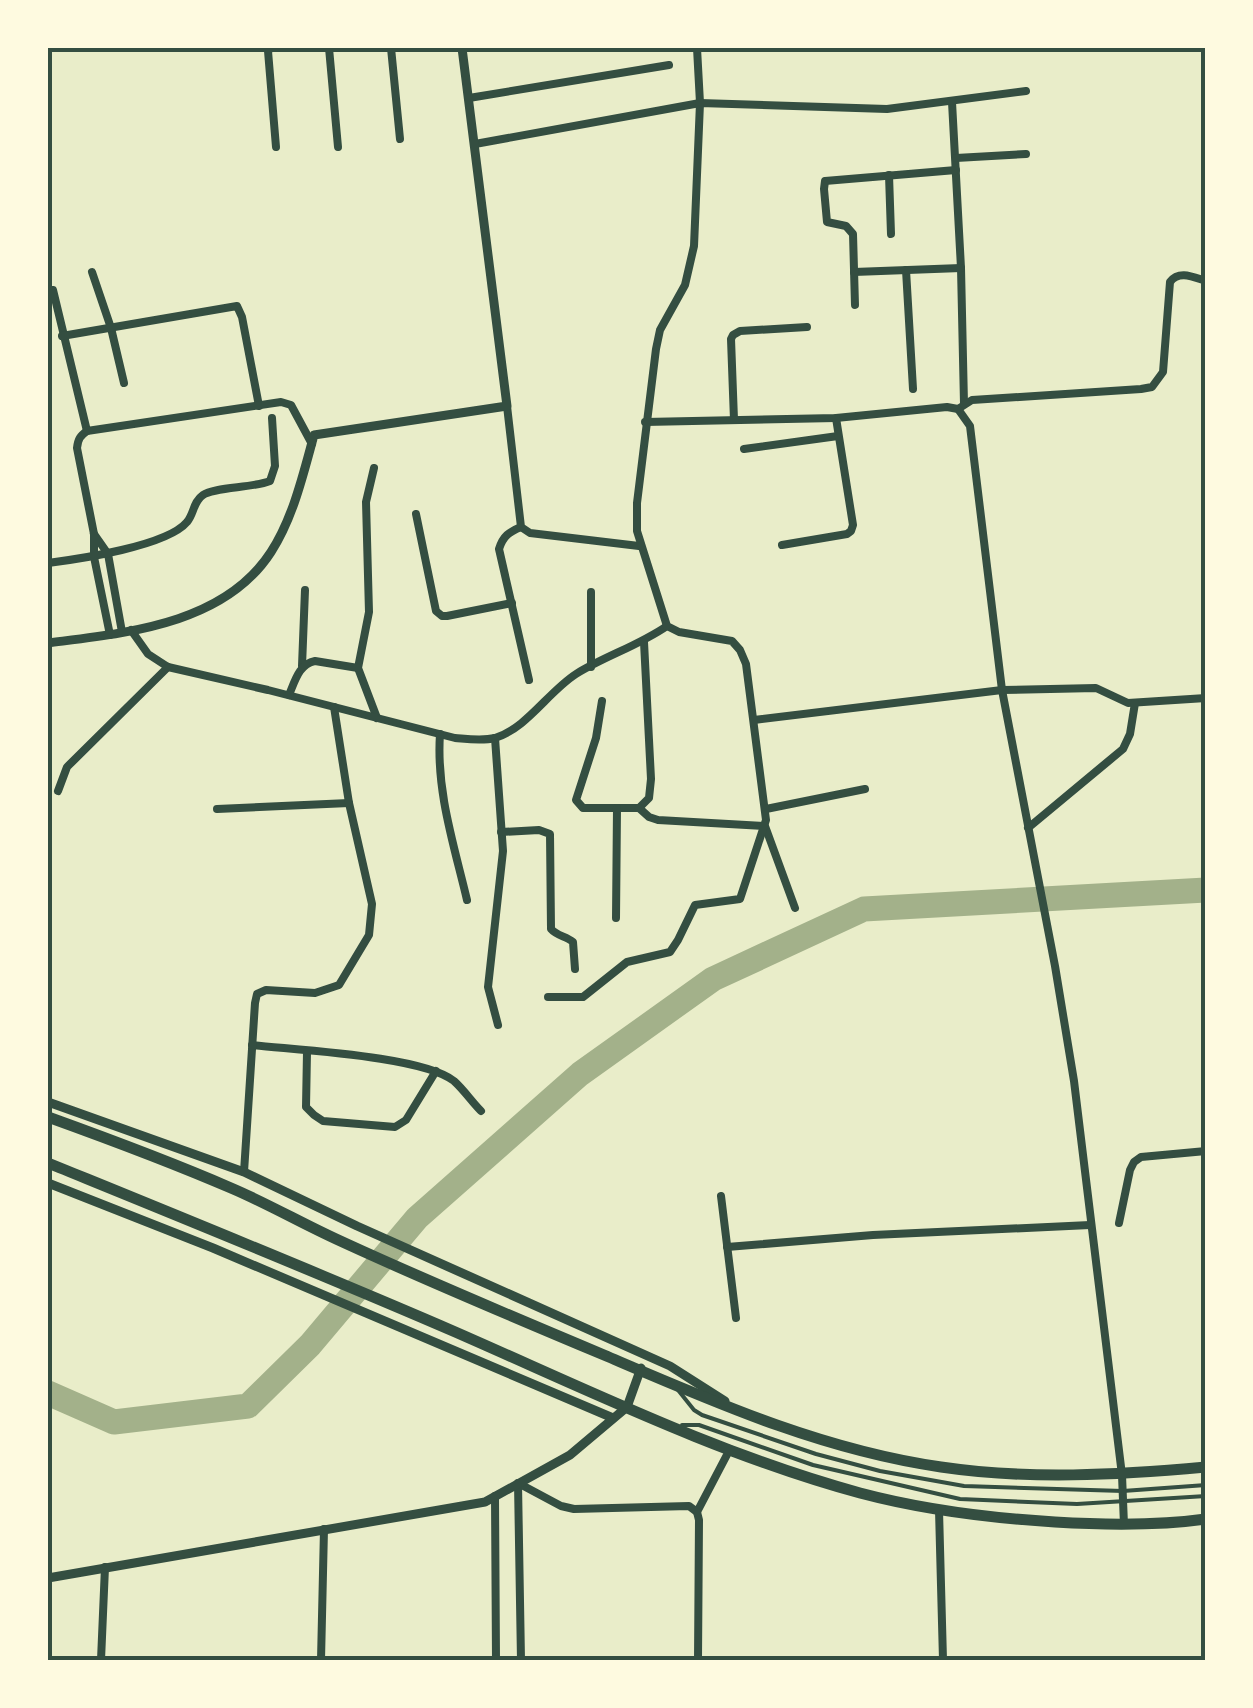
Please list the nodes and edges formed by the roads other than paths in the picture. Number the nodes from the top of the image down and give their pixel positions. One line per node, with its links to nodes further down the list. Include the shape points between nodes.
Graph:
1 (270, 48): 14 (street)
2 (330, 48): 15 (street)
3 (391, 48): 12 (street)
4 (462, 48): 5 (street); 9 (street)
5 (470, 48)
6 (697, 48): 11 (street)
7 (669, 65): 9 (street)
8 (1026, 91): 10 (street)
9 (469, 98): 13 (street)
10 (952, 102): 11 (street, via 887,109); 17 (street)
11 (700, 103): 13 (street); 39 (street, via 694,246 684,285 660,330)
12 (400, 140)
13 (475, 144): 34 (street)
14 (276, 147)
15 (338, 147)
16 (1026, 154): 17 (street)
17 (956, 158): 18 (street)
18 (956, 170): 19 (street); 21 (street)
19 (889, 175): 20 (street); 24 (street, via 824,184 827,222 853,234)
20 (890, 234)
21 (960, 268): 22 (street); 35 (street)
22 (906, 270): 24 (street); 32 (street)
23 (92, 272): 29 (street)
24 (854, 272): 27 (street)
25 (1206, 281): 35 (street, via 1180,274 1170,282 1163,372 1152,387 972,400)
26 (53, 290): 30 (street)
27 (854, 305)
28 (807, 327): 38 (street, via 733,334)
29 (110, 328): 30 (street); 31 (street); 33 (street, via 237,306)
30 (62, 336): 40 (street)
31 (124, 383)
32 (913, 389)
33 (259, 406): 40 (street); 42 (street, via 291,405)
34 (507, 406): 42 (street, via 314,436); 46 (street)
35 (961, 407): 37 (street); 66 (street, via 970,426)
36 (272, 418): 50 (street, via 270,481 205,493 187,523)
37 (836, 418): 38 (street); 41 (street)
38 (734, 420): 39 (street)
39 (645, 422): 49 (street)
40 (88, 431): 47 (street, via 77,448)
41 (838, 436): 43 (street); 48 (street, via 852,531)
42 (312, 444): 57 (street, via 288,521 253,574 207,608)
43 (744, 449)
44 (374, 468): 64 (street, via 366,502 369,612)
45 (416, 514): 55 (street, via 436,611 447,616)
46 (521, 527): 49 (street); 55 (street, via 508,532 499,549)
47 (94, 534): 50 (street); 51 (street)
48 (782, 545)
49 (640, 546): 56 (street)
50 (108, 554): 51 (street); 57 (street)
51 (94, 557): 52 (street); 58 (street)
52 (48, 564)
53 (305, 590): 61 (street)
54 (591, 592): 63 (street)
55 (512, 603): 65 (street)
56 (667, 626): 59 (street); 73 (street, via 732,641 746,664)
57 (127, 631): 58 (street); 62 (street)
58 (110, 635): 60 (street)
59 (644, 642): 63 (street); 81 (street, via 651,779 649,798)
60 (48, 644)
61 (302, 666): 64 (street, via 315,661); 67 (street)
62 (168, 667): 67 (street); 77 (street, via 67,767)
63 (590, 667): 75 (street)
64 (358, 668): 72 (street)
65 (530, 680)
66 (1002, 690): 70 (street, via 1096,688); 73 (street); 84 (street)
67 (288, 695): 71 (street)
68 (1206, 698): 70 (street)
69 (602, 700): 80 (street, via 576,800 582,808)
70 (1136, 702): 84 (street, via 1123,749)
71 (334, 707): 72 (street); 78 (street)
72 (377, 718): 74 (street)
73 (754, 720): 82 (street)
74 (440, 734): 75 (street); 86 (street, via 441,792)
75 (495, 738): 85 (street)
76 (865, 789): 82 (street)
77 (58, 791)
78 (349, 803): 79 (street); 92 (street, via 372,904 369,935 338,984 315,993 257,994)
79 (217, 808)
80 (617, 808): 81 (street); 88 (street)
81 (639, 808): 83 (street, via 658,820)
82 (766, 809): 83 (street)
83 (765, 826): 87 (street); 90 (street, via 740,899 695,904 670,952 627,962 584,996)
84 (1028, 828): 104 (street, via 1074,1081)
85 (502, 832): 89 (street, via 550,834 551,929 573,942); 91 (street, via 488,987)
86 (466, 900)
87 (796, 908)
88 (616, 918)
89 (574, 969)
90 (548, 997)
91 (498, 1025)
92 (252, 1045): 93 (street); 100 (street)
93 (307, 1052): 94 (street); 94 (street, via 306,1107 323,1121 395,1127)
94 (436, 1071): 96 (street)
95 (48, 1102): 100 (street)
96 (481, 1111)
97 (48, 1117): 108 (highway, via 235,1190)
98 (1206, 1151): 103 (street, via 1141,1156)
99 (48, 1163): 110 (highway)
100 (244, 1172): 107 (street)
101 (48, 1182): 112 (street)
102 (722, 1196): 105 (street)
103 (1119, 1223)
104 (1090, 1225): 105 (street); 116 (street)
105 (726, 1247): 106 (street)
106 (736, 1318)
107 (645, 1355): 108 (street); 111 (street)
108 (640, 1370): 109 (highway); 110 (street)
109 (676, 1386): 111 (highway); 119 (lane, via 702,1415 880,1470 964,1486)
110 (627, 1406): 112 (street); 113 (highway)
111 (747, 1416): 116 (highway, via 944,1468)
112 (613, 1418): 117 (street, via 570,1455)
113 (673, 1426): 114 (highway); 122 (lane, via 699,1425 813,1466 960,1498)
114 (730, 1449): 123 (highway, via 860,1493); 124 (street)
115 (1206, 1467): 116 (highway)
116 (1122, 1475): 119 (street)
117 (518, 1483): 120 (street); 124 (street, via 574,1509 689,1506); 133 (street)
118 (1206, 1485): 119 (lane)
119 (1123, 1491): 122 (street)
120 (495, 1496): 127 (street); 132 (street)
121 (1206, 1496): 122 (lane)
122 (1124, 1502): 126 (street)
123 (939, 1510): 126 (highway); 135 (street)
124 (697, 1512): 134 (street)
125 (1206, 1518): 126 (highway)
126 (1124, 1525)
127 (324, 1529): 128 (street); 131 (street)
128 (105, 1567): 129 (street); 130 (street)
129 (48, 1578)
130 (101, 1660)
131 (321, 1660)
132 (496, 1660)
133 (522, 1660)
134 (698, 1660)
135 (943, 1660)

